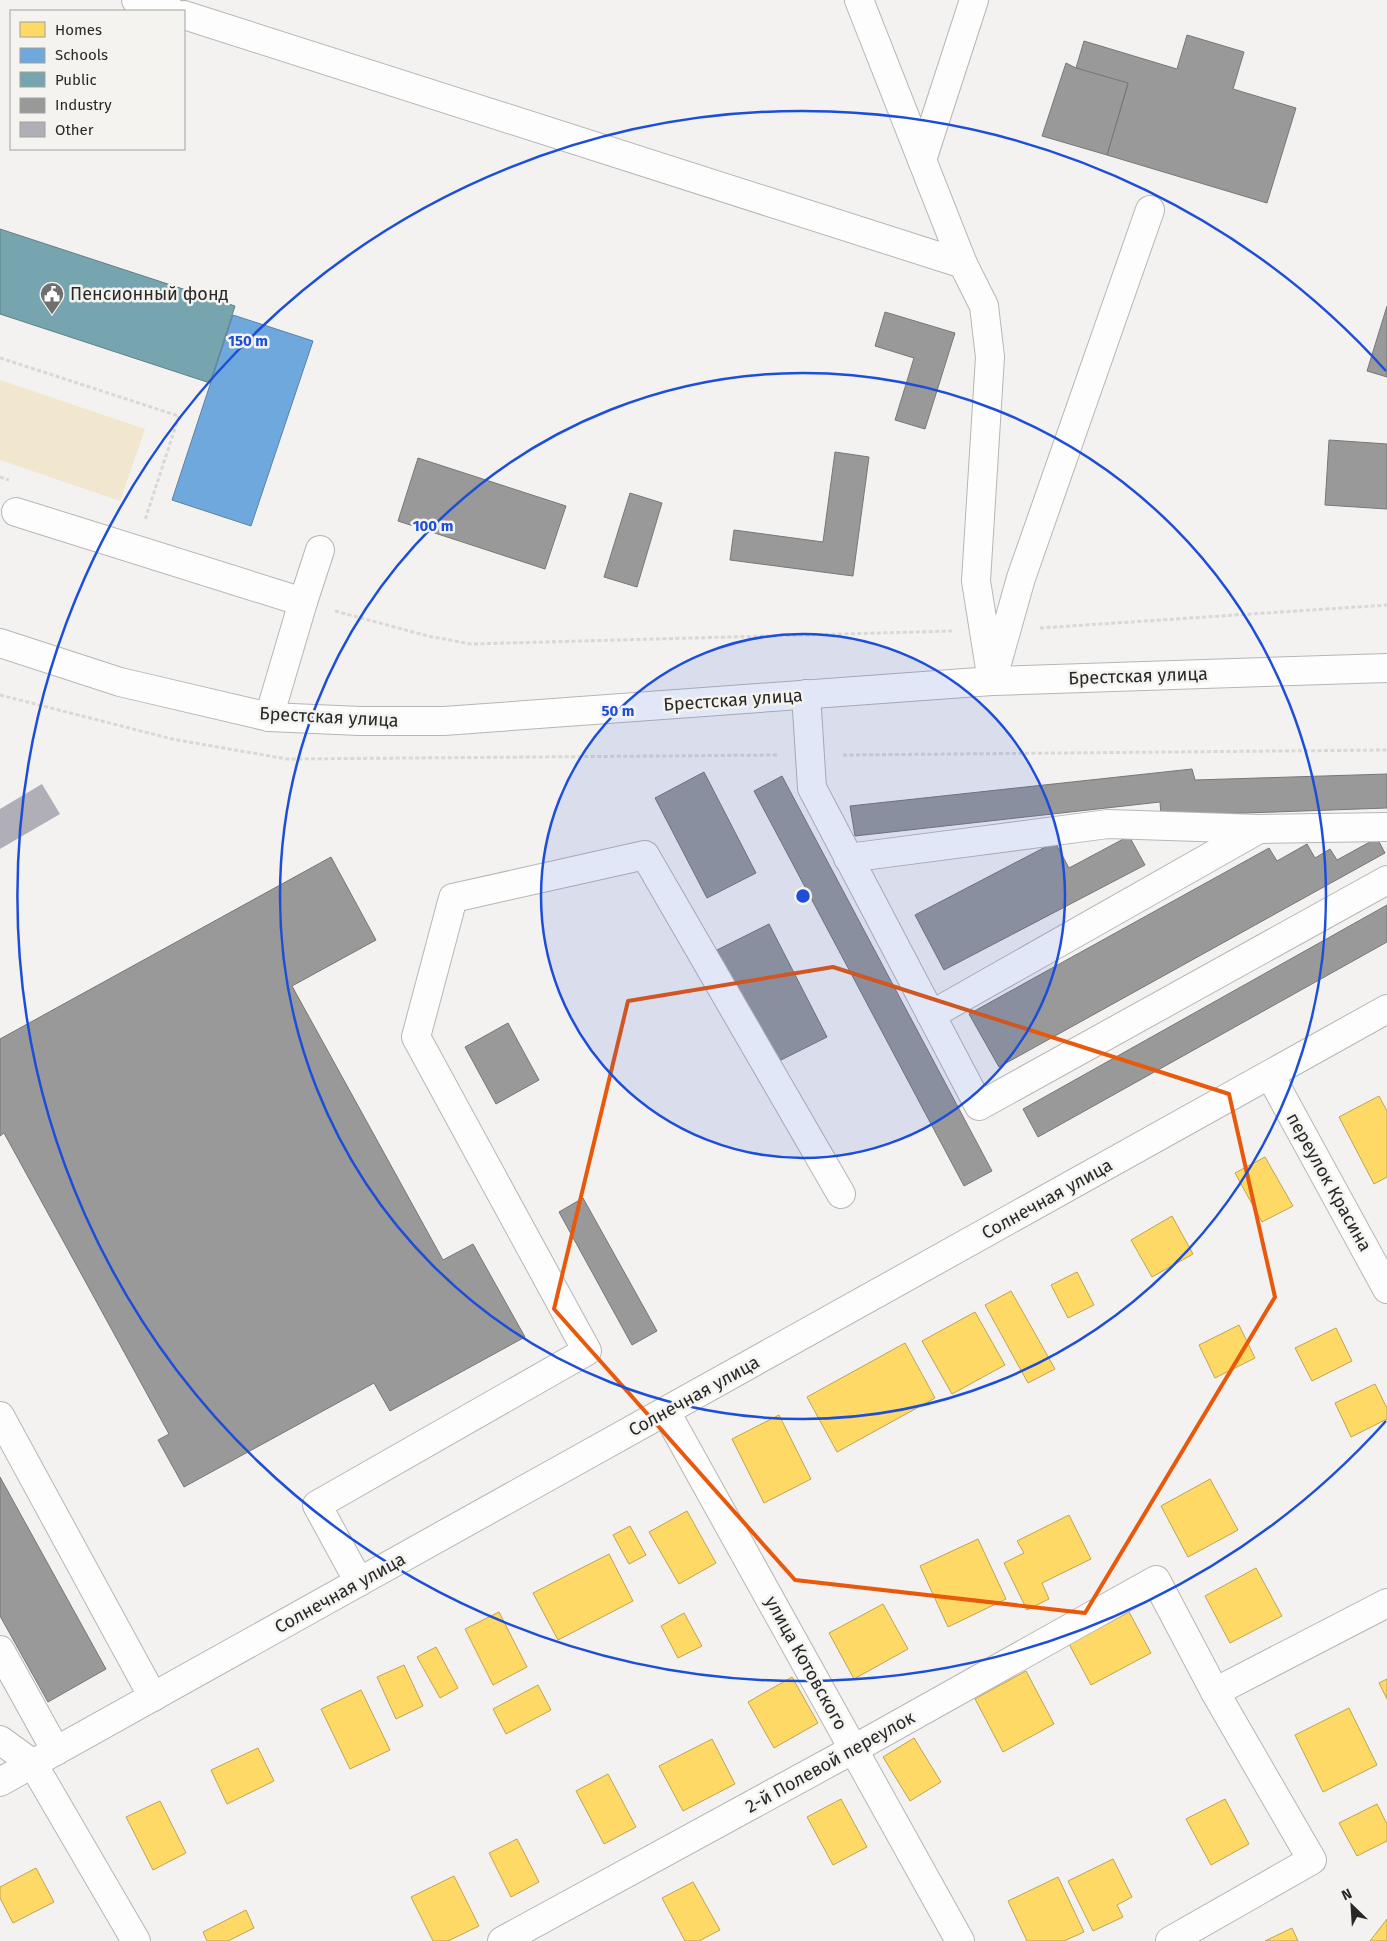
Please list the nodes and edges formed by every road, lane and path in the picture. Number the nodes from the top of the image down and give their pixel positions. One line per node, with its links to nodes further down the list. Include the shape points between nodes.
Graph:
1 (136, 0): 4 (street)
2 (858, 0): 6 (street)
3 (974, 0): 6 (street)
4 (168, 10)
5 (185, 15): 8 (street)
6 (922, 160): 8 (street)
7 (1150, 210): 17 (street, via 1024,568)
8 (963, 264): 17 (street, via 984,306 990,357 976,581)
9 (0, 358): 13 (path, via 179,416)
10 (0, 477): 11 (path)
11 (18, 483)
12 (16, 512): 15 (street)
13 (144, 524)
14 (320, 550): 15 (street)
15 (303, 602): 17 (path, via 428,636 471,644); 23 (street)
16 (1387, 606): 17 (path)
17 (995, 630): 20 (street)
18 (0, 643): 23 (street, Брестская улица, via 120,682)
19 (1387, 668): 20 (street, Брестская улица)
20 (992, 680): 21 (street, Брестская улица)
21 (806, 694): 23 (street, Брестская улица, via 444,721); 25 (street)
22 (0, 696): 25 (path, via 172,739 287,759)
23 (269, 717)
24 (1387, 750): 25 (path)
25 (810, 755): 28 (street, via 812,788)
26 (1387, 827): 27 (street)
27 (1259, 829): 28 (street, via 1108,824); 31 (street)
28 (848, 858): 31 (street)
29 (1387, 880): 31 (street, via 979,1106)
30 (1387, 1009): 32 (street, Солнечная улица)
31 (931, 1015)
32 (1270, 1075): 34 (street, переулок Красина); 35 (street, Солнечная улица)
33 (841, 1194): 37 (street, via 645,855 453,898 416,1037 587,1351 317,1505)
34 (1387, 1290)
35 (666, 1412): 37 (street, Солнечная улица); 43 (street, улица Котовского)
36 (0, 1416): 41 (street)
37 (359, 1582): 41 (street, Солнечная улица)
38 (1387, 1603): 40 (street)
39 (0, 1650): 44 (street)
40 (1215, 1692): 43 (street, 2-й Полевой переулок, via 1156,1580); 49 (street, via 1312,1860)
41 (153, 1697): 44 (street, Солнечная улица)
42 (0, 1740): 44 (street)
43 (854, 1749): 47 (street, 2-й Полевой переулок); 48 (street, улица Котовского)
44 (44, 1758): 45 (street, Солнечная улица); 46 (street)
45 (0, 1782)
46 (136, 1941)
47 (502, 1941)
48 (960, 1941)
49 (1170, 1941)

